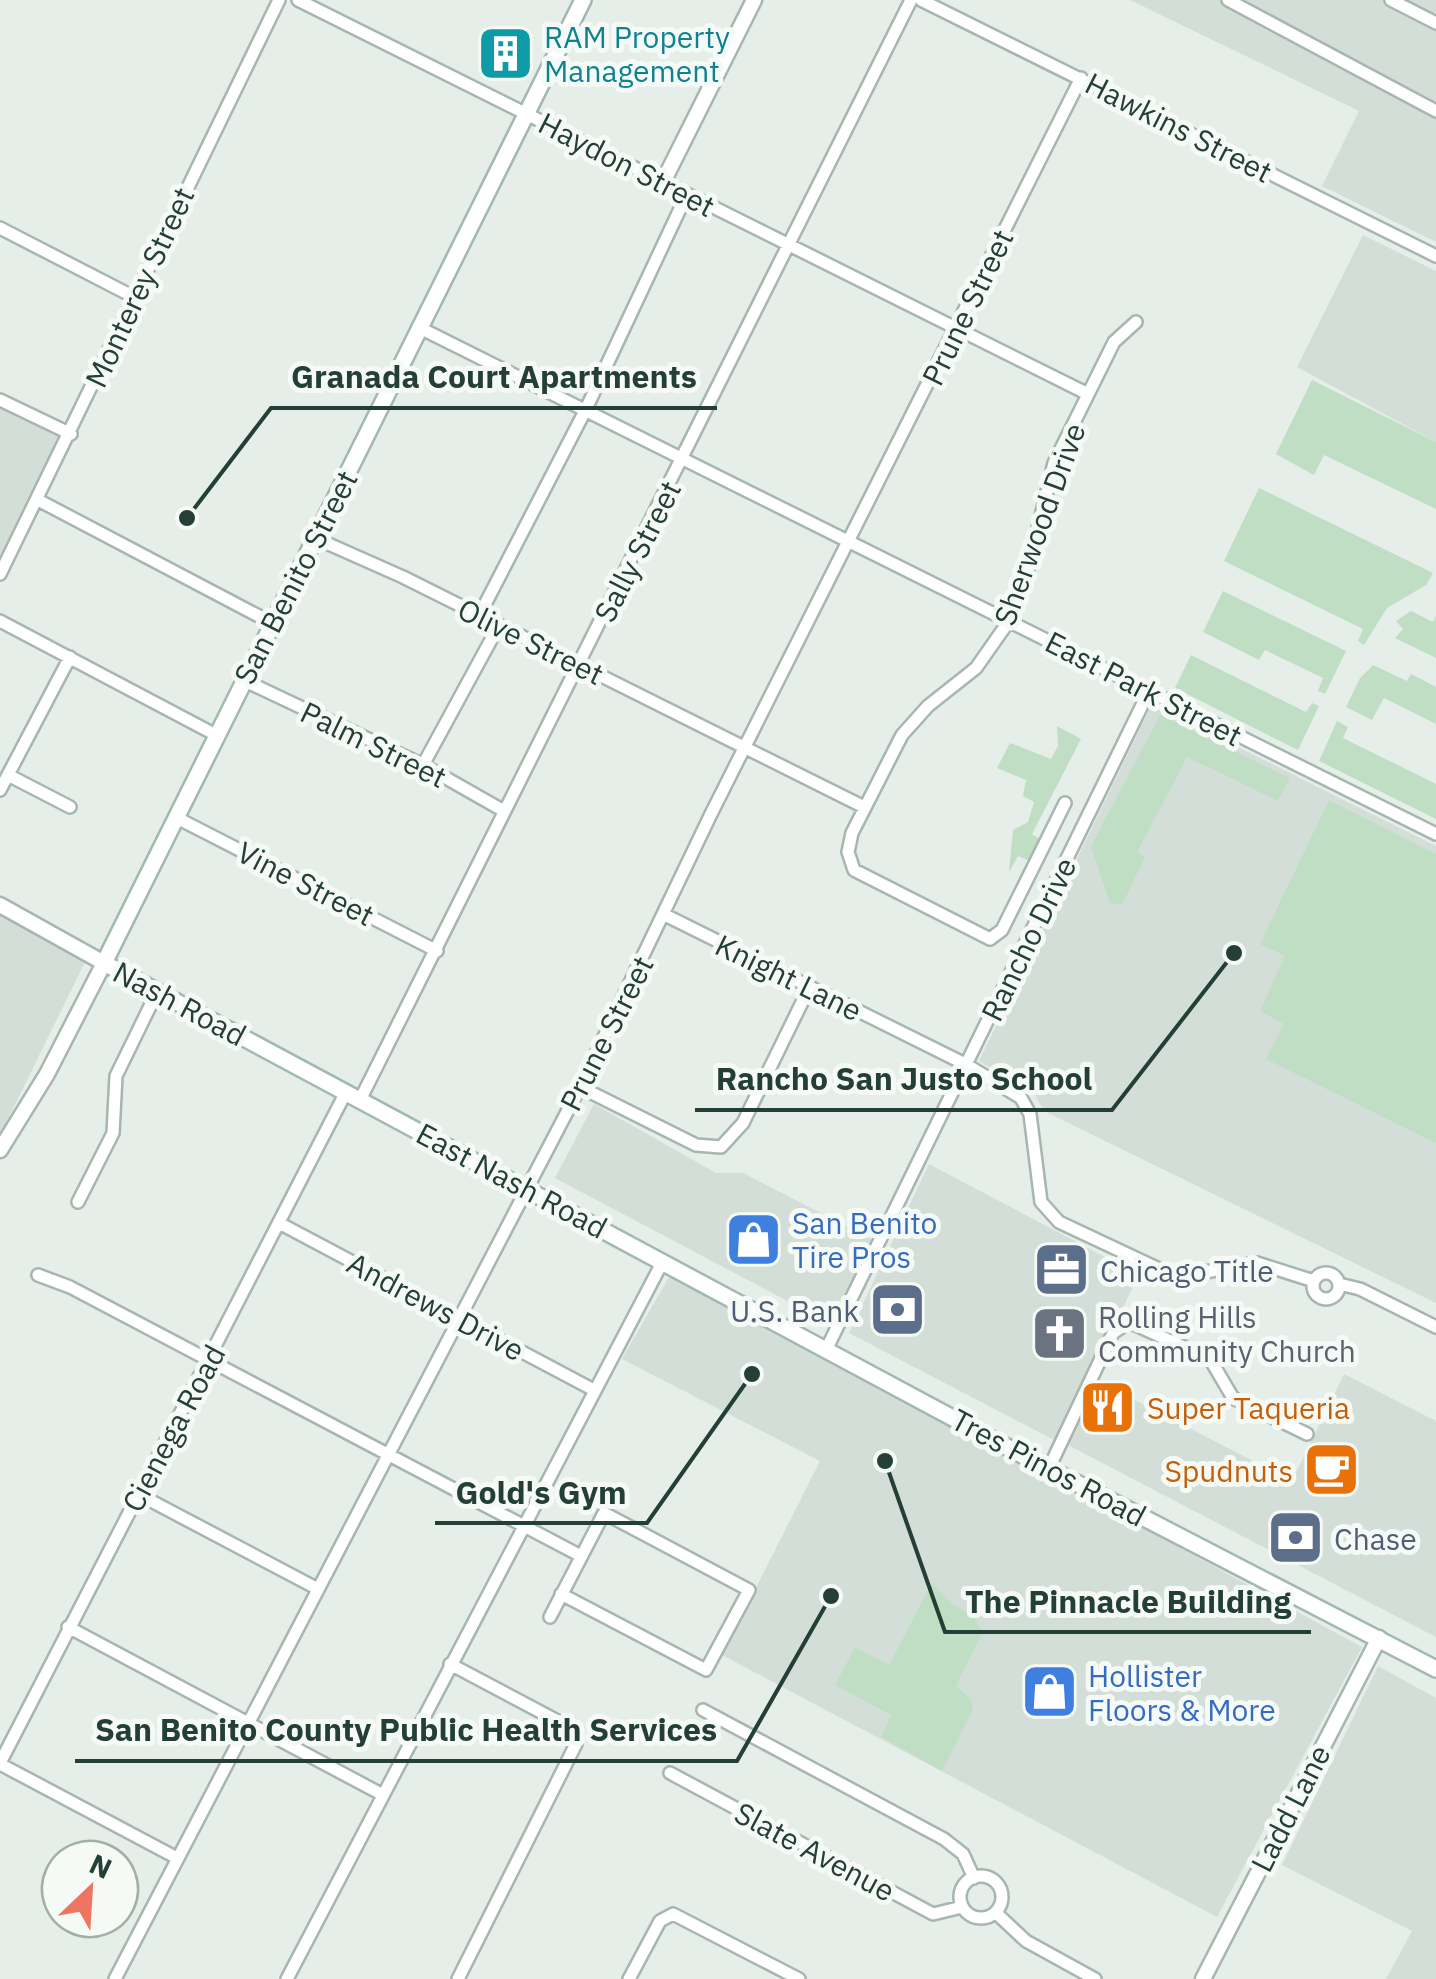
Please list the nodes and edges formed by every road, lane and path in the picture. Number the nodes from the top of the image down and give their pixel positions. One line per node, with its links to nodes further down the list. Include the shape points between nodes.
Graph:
1 (279, 0): 18 (street, Monterey Street)
2 (298, 0): 12 (street, Haydon Street)
3 (583, 0): 12 (main road, San Benito Street)
4 (754, 0): 13 (street)
5 (911, 0): 16 (street, Sally Street)
6 (922, 0): 10 (street, Hawkins Street)
7 (1228, 0): 11 (street)
8 (1391, 0): 9 (street)
9 (1436, 23)
10 (1082, 78): 17 (street, Hawkins Street); 21 (street, Prune Street)
11 (1436, 110)
12 (525, 114): 13 (street, Haydon Street); 20 (main road, San Benito Street)
13 (664, 182): 14 (street, Haydon Street)
14 (687, 194): 16 (street, Haydon Street); 24 (street)
15 (0, 228): 18 (street)
16 (789, 245): 21 (street, Haydon Street); 26 (street, Sally Street)
17 (1436, 256)
18 (132, 296): 25 (street, Monterey Street)
19 (1136, 322): 22 (street, Sherwood Drive, via 1114,342)
20 (418, 327): 24 (street, East Park Street); 28 (main road, San Benito Street)
21 (956, 328): 22 (street, Haydon Street); 29 (street, Prune Street)
22 (1088, 394): 33 (street, Sherwood Drive, via 1046,484)
23 (0, 400): 25 (street)
24 (586, 409): 26 (street, East Park Street); 31 (street)
25 (71, 434): 27 (street, Monterey Street)
26 (686, 457): 29 (street, East Park Street); 37 (street, Sally Street)
27 (38, 500): 30 (street, Monterey Street); 34 (street)
28 (315, 538): 31 (street, Olive Street); 34 (main road, San Benito Street)
29 (852, 542): 33 (street, East Park Street); 41 (street, Prune Street)
30 (0, 574)
31 (478, 616): 35 (street, Olive Street)
32 (0, 621): 36 (street)
33 (1009, 621): 39 (street, East Park Street); 47 (street, Sherwood Drive, via 976,668 902,735)
34 (272, 623): 38 (main road, San Benito Street)
35 (498, 626): 37 (street, Olive Street); 42 (street)
36 (70, 657): 40 (street); 43 (street)
37 (579, 664): 41 (street, Olive Street); 48 (street, Sally Street)
38 (244, 680): 40 (main road, San Benito Street); 42 (street, Palm Street)
39 (1149, 691): 50 (street, East Park Street); 52 (street, Rancho Drive)
40 (216, 735): 49 (main road, San Benito Street)
41 (744, 748): 47 (street, Olive Street); 54 (street, Prune Street)
42 (423, 766): 48 (street, Palm Street)
43 (8, 775): 44 (street); 46 (street)
44 (0, 790)
45 (1065, 804): 51 (street)
46 (70, 807)
47 (864, 808): 51 (street, Sherwood Drive, via 848,852 854,870 990,939 1002,930)
48 (504, 811): 55 (street, Sally Street)
49 (175, 817): 55 (street, Vine Street); 56 (main road, San Benito Street)
50 (1436, 834)
51 (1044, 847): 52 (street)
52 (1067, 859): 59 (street, Rancho Drive)
53 (0, 905): 56 (street, Nash Road)
54 (665, 915): 57 (street, Knight Lane); 60 (street, Prune Street)
55 (437, 951): 61 (street, Sally Street)
56 (104, 962): 58 (main road, Nash Road); 62 (street, San Benito Street, via 48,1074)
57 (809, 988): 59 (street, Knight Lane); 60 (street, via 743,1123 721,1147 684,1140)
58 (156, 992): 61 (main road, Nash Road); 64 (street, via 116,1076 112,1133)
59 (967, 1065): 68 (street, Knight Lane, via 1027,1106 1042,1202 1058,1222 1176,1277 1258,1263); 72 (street, Rancho Drive)
60 (580, 1087): 63 (street, Prune Street)
61 (353, 1096): 63 (main road, East Nash Road); 65 (street, Cienega Road)
62 (0, 1150)
63 (526, 1188): 66 (main road, East Nash Road); 70 (street, Prune Street)
64 (78, 1202)
65 (280, 1223): 70 (street, Andrews Drive); 73 (street, Cienega Road)
66 (663, 1261): 72 (main road, Tres Pinos Road); 74 (street)
67 (38, 1275): 73 (street)
68 (1314, 1280): 69 (street, via 1329,1273); 69 (street, via 1315,1294 1324,1300 1335,1296)
69 (1339, 1284): 71 (street)
70 (459, 1318): 74 (street, Andrews Drive); 76 (street, Prune Street)
71 (1436, 1327)
72 (827, 1348): 77 (main road, Tres Pinos Road)
73 (208, 1360): 76 (street); 78 (street, Cienega Road)
74 (592, 1389): 79 (street)
75 (1307, 1434): 77 (street, via 1233,1398 1210,1359 1129,1322 1113,1333)
76 (388, 1455): 79 (street); 81 (street, Prune Street)
77 (1049, 1468): 85 (main road, Tres Pinos Road)
78 (138, 1494): 81 (street); 84 (street, Cienega Road)
79 (522, 1525): 80 (street); 86 (street)
80 (582, 1556): 82 (street); 82 (street, via 604,1513 749,1590 706,1670)
81 (318, 1589): 89 (street, Prune Street)
82 (561, 1594): 83 (street)
83 (550, 1617)
84 (68, 1627): 89 (street); 90 (street, Cienega Road)
85 (1379, 1638): 87 (main road, Tres Pinos Road); 103 (street, Ladd Lane)
86 (450, 1664): 92 (street); 99 (street, via 568,1726 576,1744)
87 (1436, 1670)
88 (704, 1710): 94 (street, via 944,1839 963,1854)
89 (249, 1722): 92 (street); 93 (street, Prune Street)
90 (0, 1764): 93 (street)
91 (670, 1773): 95 (street, Slate Avenue, via 933,1914)
92 (383, 1795): 98 (street)
93 (177, 1858): 97 (street, Prune Street)
94 (974, 1878): 95 (street, via 963,1886); 96 (street, via 999,1886)
95 (962, 1907): 96 (street, via 978,1918)
96 (996, 1913): 102 (street, via 1026,1941)
97 (114, 1979)
98 (288, 1979)
99 (458, 1979)
100 (629, 1979): 101 (street, via 660,1920 676,1915)
101 (799, 1979)
102 (1095, 1979)
103 (1202, 1979)

